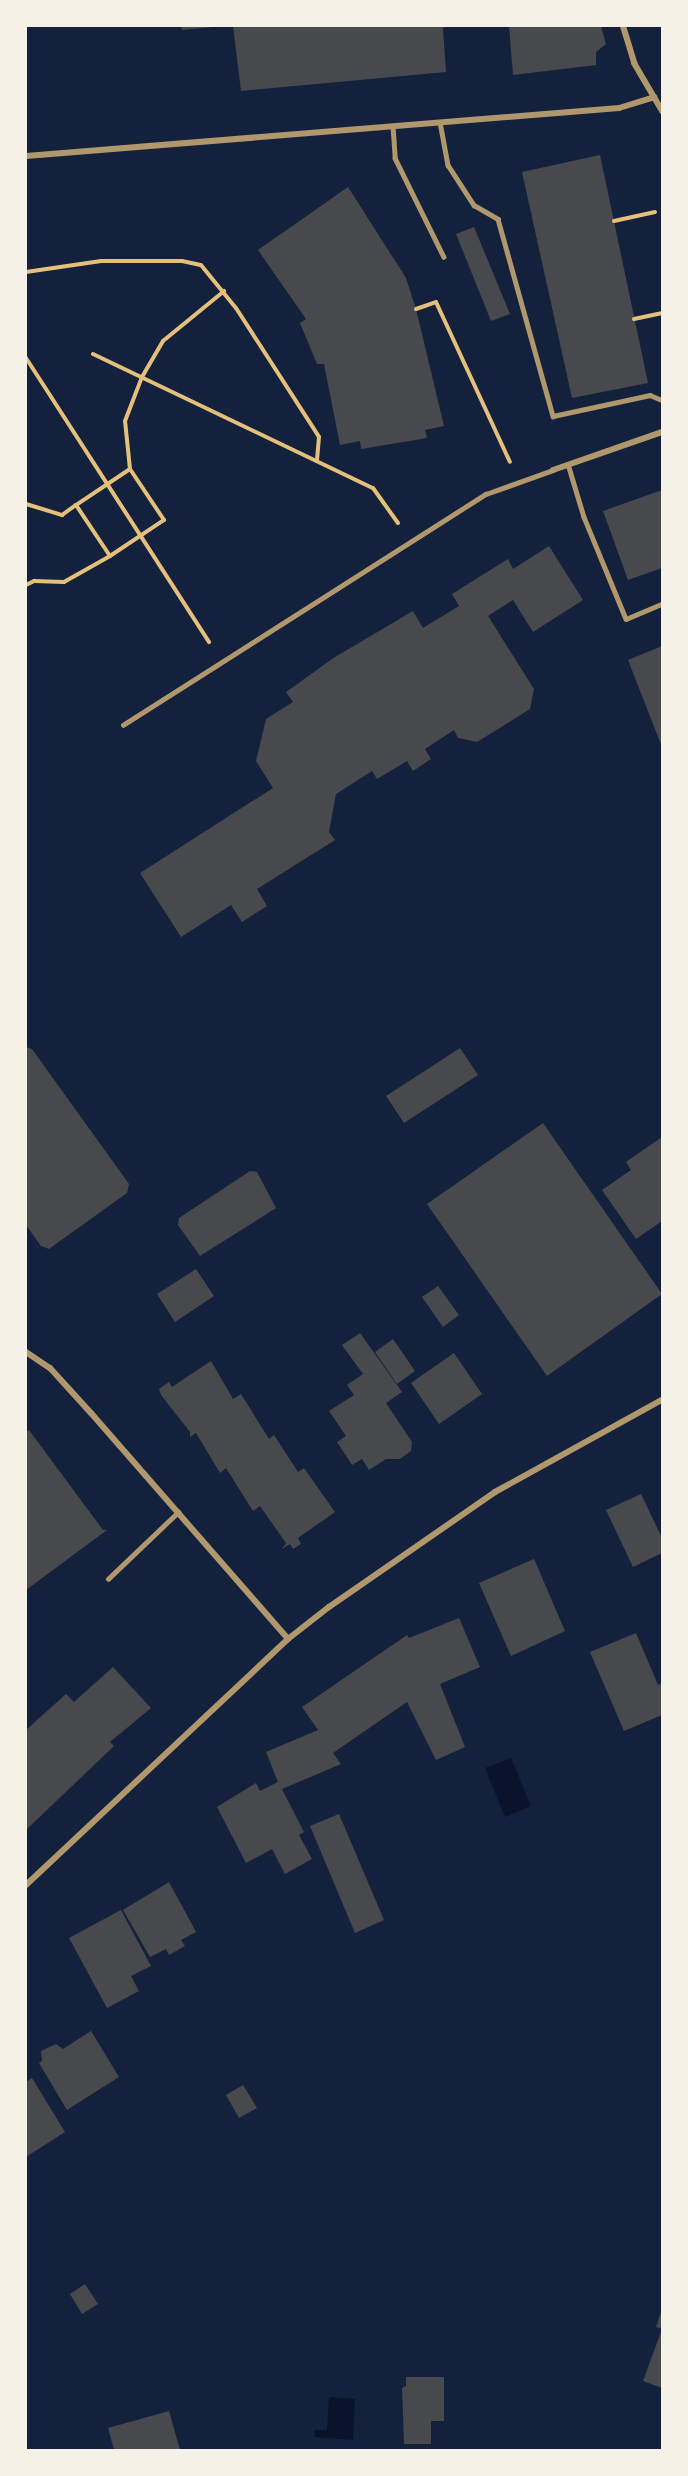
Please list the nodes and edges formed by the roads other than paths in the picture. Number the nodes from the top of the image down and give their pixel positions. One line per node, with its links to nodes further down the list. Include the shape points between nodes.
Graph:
1 (623, 26): 2 (street, via 634,63)
2 (654, 97): 3 (street); 4 (street, via 619,108)
3 (663, 111)
4 (440, 122): 5 (street); 8 (lane, via 448,165 474,205 498,219 553,417 650,396)
5 (393, 126): 6 (street); 7 (lane, via 395,158)
6 (26, 156)
7 (444, 257)
8 (663, 400)
9 (663, 432): 10 (street)
10 (568, 464): 11 (street); 12 (lane, via 584,517 626,619)
11 (553, 470): 13 (lane, via 486,494)
12 (663, 604)
13 (123, 725)
14 (26, 1353): 16 (street, via 50,1368)
15 (663, 1400): 18 (street, via 495,1492)
16 (178, 1512): 17 (lane); 18 (street)
17 (108, 1579)
18 (288, 1640): 19 (street)
19 (26, 1886)

